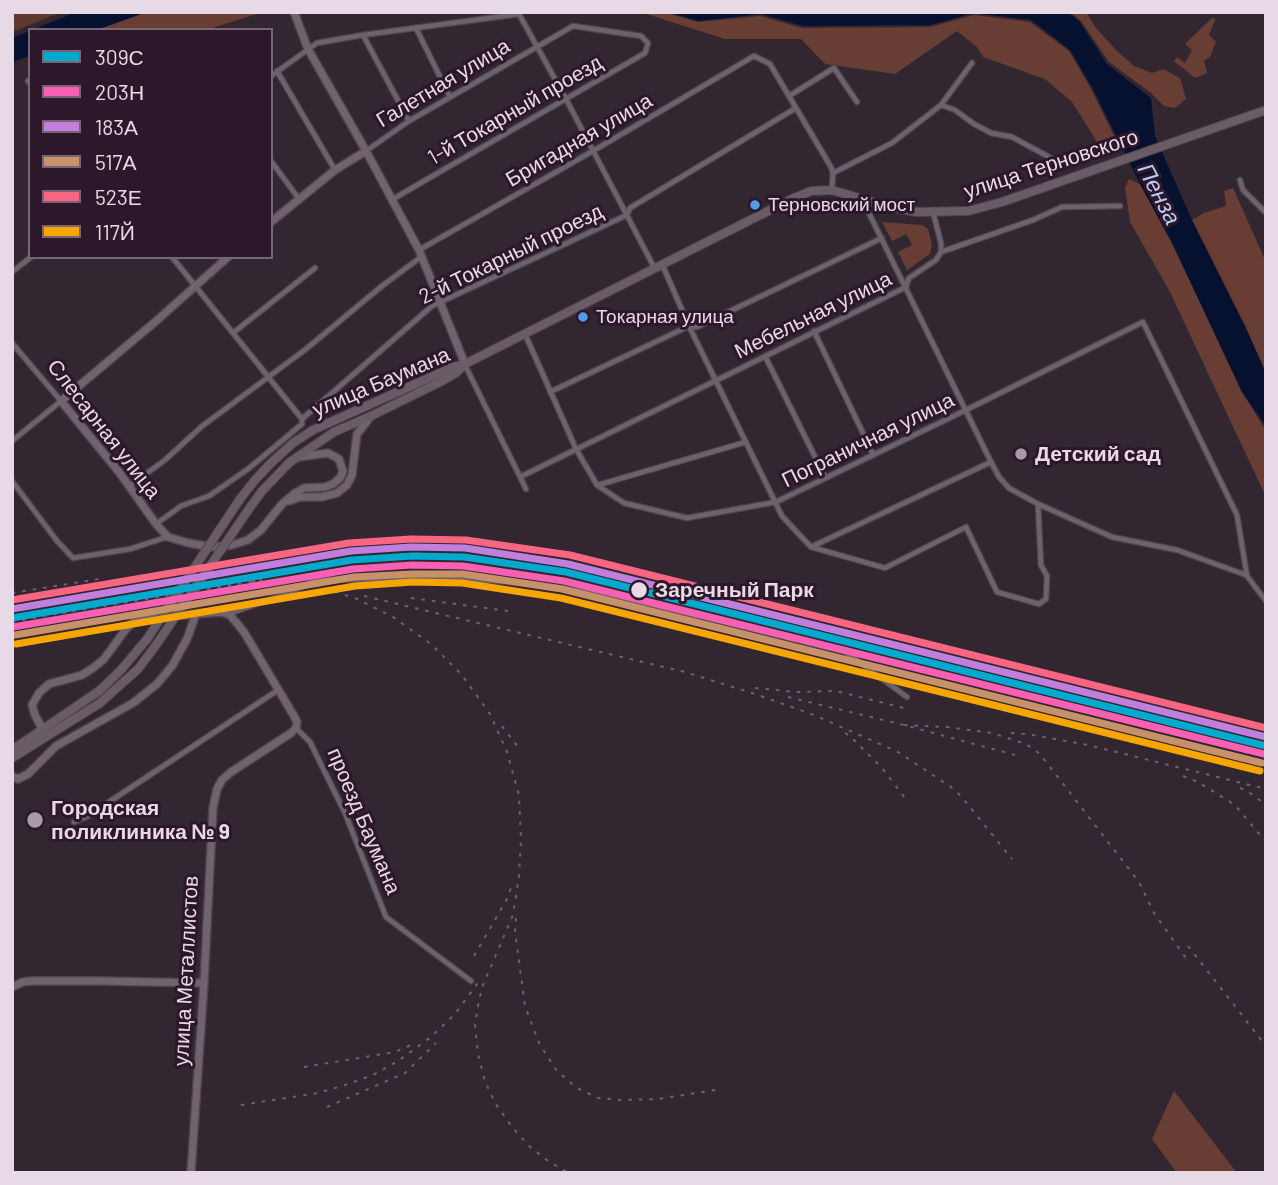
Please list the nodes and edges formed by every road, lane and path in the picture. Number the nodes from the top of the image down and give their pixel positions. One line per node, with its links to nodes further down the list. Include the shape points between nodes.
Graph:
1 (294, 12): 7 (street)
2 (519, 14): 3 (street); 6 (street)
3 (416, 28): 4 (street); 12 (street)
4 (363, 35): 7 (street, via 317,43); 18 (street)
5 (648, 43): 6 (street, Галетная улица, via 641,36 573,26); 13 (street, 1-й Токарный проезд, via 645,53)
6 (537, 47): 12 (street, Галетная улица); 13 (street)
7 (308, 49): 9 (street); 19 (street)
8 (972, 63): 15 (street)
9 (277, 71): 10 (street); 23 (street)
10 (273, 74)
11 (789, 96): 14 (street, via 834,68); 16 (street); 20 (street, Бригадная улица, via 770,64 754,56)
12 (450, 97): 18 (street, Галетная улица)
13 (566, 99): 20 (street); 28 (street, 1-й Токарный проезд)
14 (857, 102)
15 (941, 105): 21 (street, улица Терновского, via 991,133 1012,137); 24 (street, via 892,143)
16 (796, 108): 24 (street); 33 (street, 2-й Токарный проезд, via 630,208)
17 (1266, 110): 31 (main road, улица Терновского, via 1002,202 968,211)
18 (409, 121): 19 (street, Галетная улица)
19 (366, 151): 23 (street, Галетная улица); 28 (street)
20 (593, 151): 33 (street); 37 (street, Бригадная улица)
21 (1051, 158)
22 (273, 164): 27 (street)
23 (335, 170): 27 (street, Галетная улица)
24 (833, 173): 26 (street)
25 (1240, 180): 32 (street, via 1243,190)
26 (832, 190): 29 (main road, улица Терновского); 41 (main road, улица Терновского, via 794,198)
27 (299, 199): 34 (street, Галетная улица)
28 (393, 199): 37 (street)
29 (862, 199): 31 (main road, улица Терновского); 35 (street)
30 (1119, 205): 36 (street, Мебельная улица, via 1062,207)
31 (933, 212): 36 (street)
32 (1266, 213)
33 (627, 215): 41 (street); 46 (street, 2-й Токарный проезд)
34 (273, 220)
35 (882, 238): 45 (street); 47 (street, via 697,327)
36 (941, 252): 45 (street, Мебельная улица, via 909,278)
37 (421, 253): 46 (street); 54 (street, Бригадная улица)
38 (28, 259): 43 (street)
39 (174, 259): 44 (street)
40 (223, 259): 44 (street)
41 (658, 266): 47 (street); 50 (main road, улица Терновского)
42 (315, 268): 49 (street)
43 (12, 272)
44 (195, 286): 49 (street); 57 (street)
45 (906, 287): 48 (street, Мебельная улица); 58 (street)
46 (440, 303): 53 (street); 60 (street, 2-й Токарный проезд)
47 (689, 326): 55 (street); 56 (street)
48 (814, 331): 52 (street, Мебельная улица); 64 (street)
49 (233, 333): 54 (street)
50 (525, 334): 53 (main road, улица Терновского); 56 (street)
51 (12, 344): 57 (street, Слесарная улица)
52 (765, 356): 55 (street, Мебельная улица); 68 (street)
53 (465, 364): 59 (main road, улица Баумана, via 442,382); 67 (street); 86 (main road, улица Баумана, bridge, via 293,443 240,499 147,639 121,670)
54 (268, 377): 60 (street); 71 (street, Бригадная улица)
55 (716, 381): 62 (street); 63 (street, Мебельная улица)
56 (550, 392): 63 (street)
57 (61, 401): 61 (street); 71 (street, Слесарная улица)
58 (966, 410): 64 (street, Пограничная улица); 66 (street); 79 (street, Пограничная улица, via 1143,322 1237,515)
59 (371, 416): 65 (main road, улица Баумана, via 334,432); 74 (street, via 357,434 347,485 337,493 300,496)
60 (302, 419): 76 (street, 2-й Токарный проезд, via 302,424 248,469)
61 (12, 441)
62 (746, 442): 70 (street); 73 (street)
63 (576, 449): 67 (street, Мебельная улица); 70 (street)
64 (873, 454): 68 (street, Пограничная улица)
65 (297, 457): 74 (street, via 328,453 339,459 343,471 333,484 304,488); 88 (main road, улица Баумана, bridge, via 251,506 138,669 100,703)
66 (991, 462): 75 (street, via 1009,488); 78 (street)
67 (520, 477): 72 (street)
68 (825, 477): 73 (street, Пограничная улица)
69 (12, 481): 77 (street, via 73,558 130,549)
70 (597, 485): 73 (street, Пограничная улица, via 624,503 687,518)
71 (129, 486): 76 (street, Слесарная улица)
72 (526, 489)
73 (776, 502): 78 (street, via 782,516)
74 (282, 504): 77 (street, via 261,530 232,545 212,547)
75 (1038, 504): 78 (street, via 1041,565 1047,576 1046,599 1039,604 998,592 966,527 885,568); 79 (street, via 1112,537 1177,550)
76 (156, 524): 77 (street, Слесарная улица)
77 (168, 537)
78 (811, 547)
79 (1247, 576): 80 (street)
80 (1266, 601)
81 (197, 614): 82 (street); 86 (street, via 133,622 93,668 49,684 32,705); 89 (street, via 172,666 157,684 134,703 56,746 28,775)
82 (230, 615): 83 (street, проезд Баумана); 84 (street, via 316,580 514,582 610,596 844,651)
83 (278, 690): 85 (street, проезд Баумана); 90 (street)
84 (907, 697)
85 (296, 728): 91 (street, проезд Баумана, via 310,742 345,813 386,917); 92 (street, улица Металлистов, via 231,772 217,789)
86 (43, 730): 87 (main road, улица Баумана)
87 (12, 750)
88 (12, 758)
89 (12, 776)
90 (74, 822)
91 (471, 981)
92 (204, 983): 93 (street, via 31,981); 94 (street, улица Металлистов)
93 (12, 987)
94 (191, 1173)

